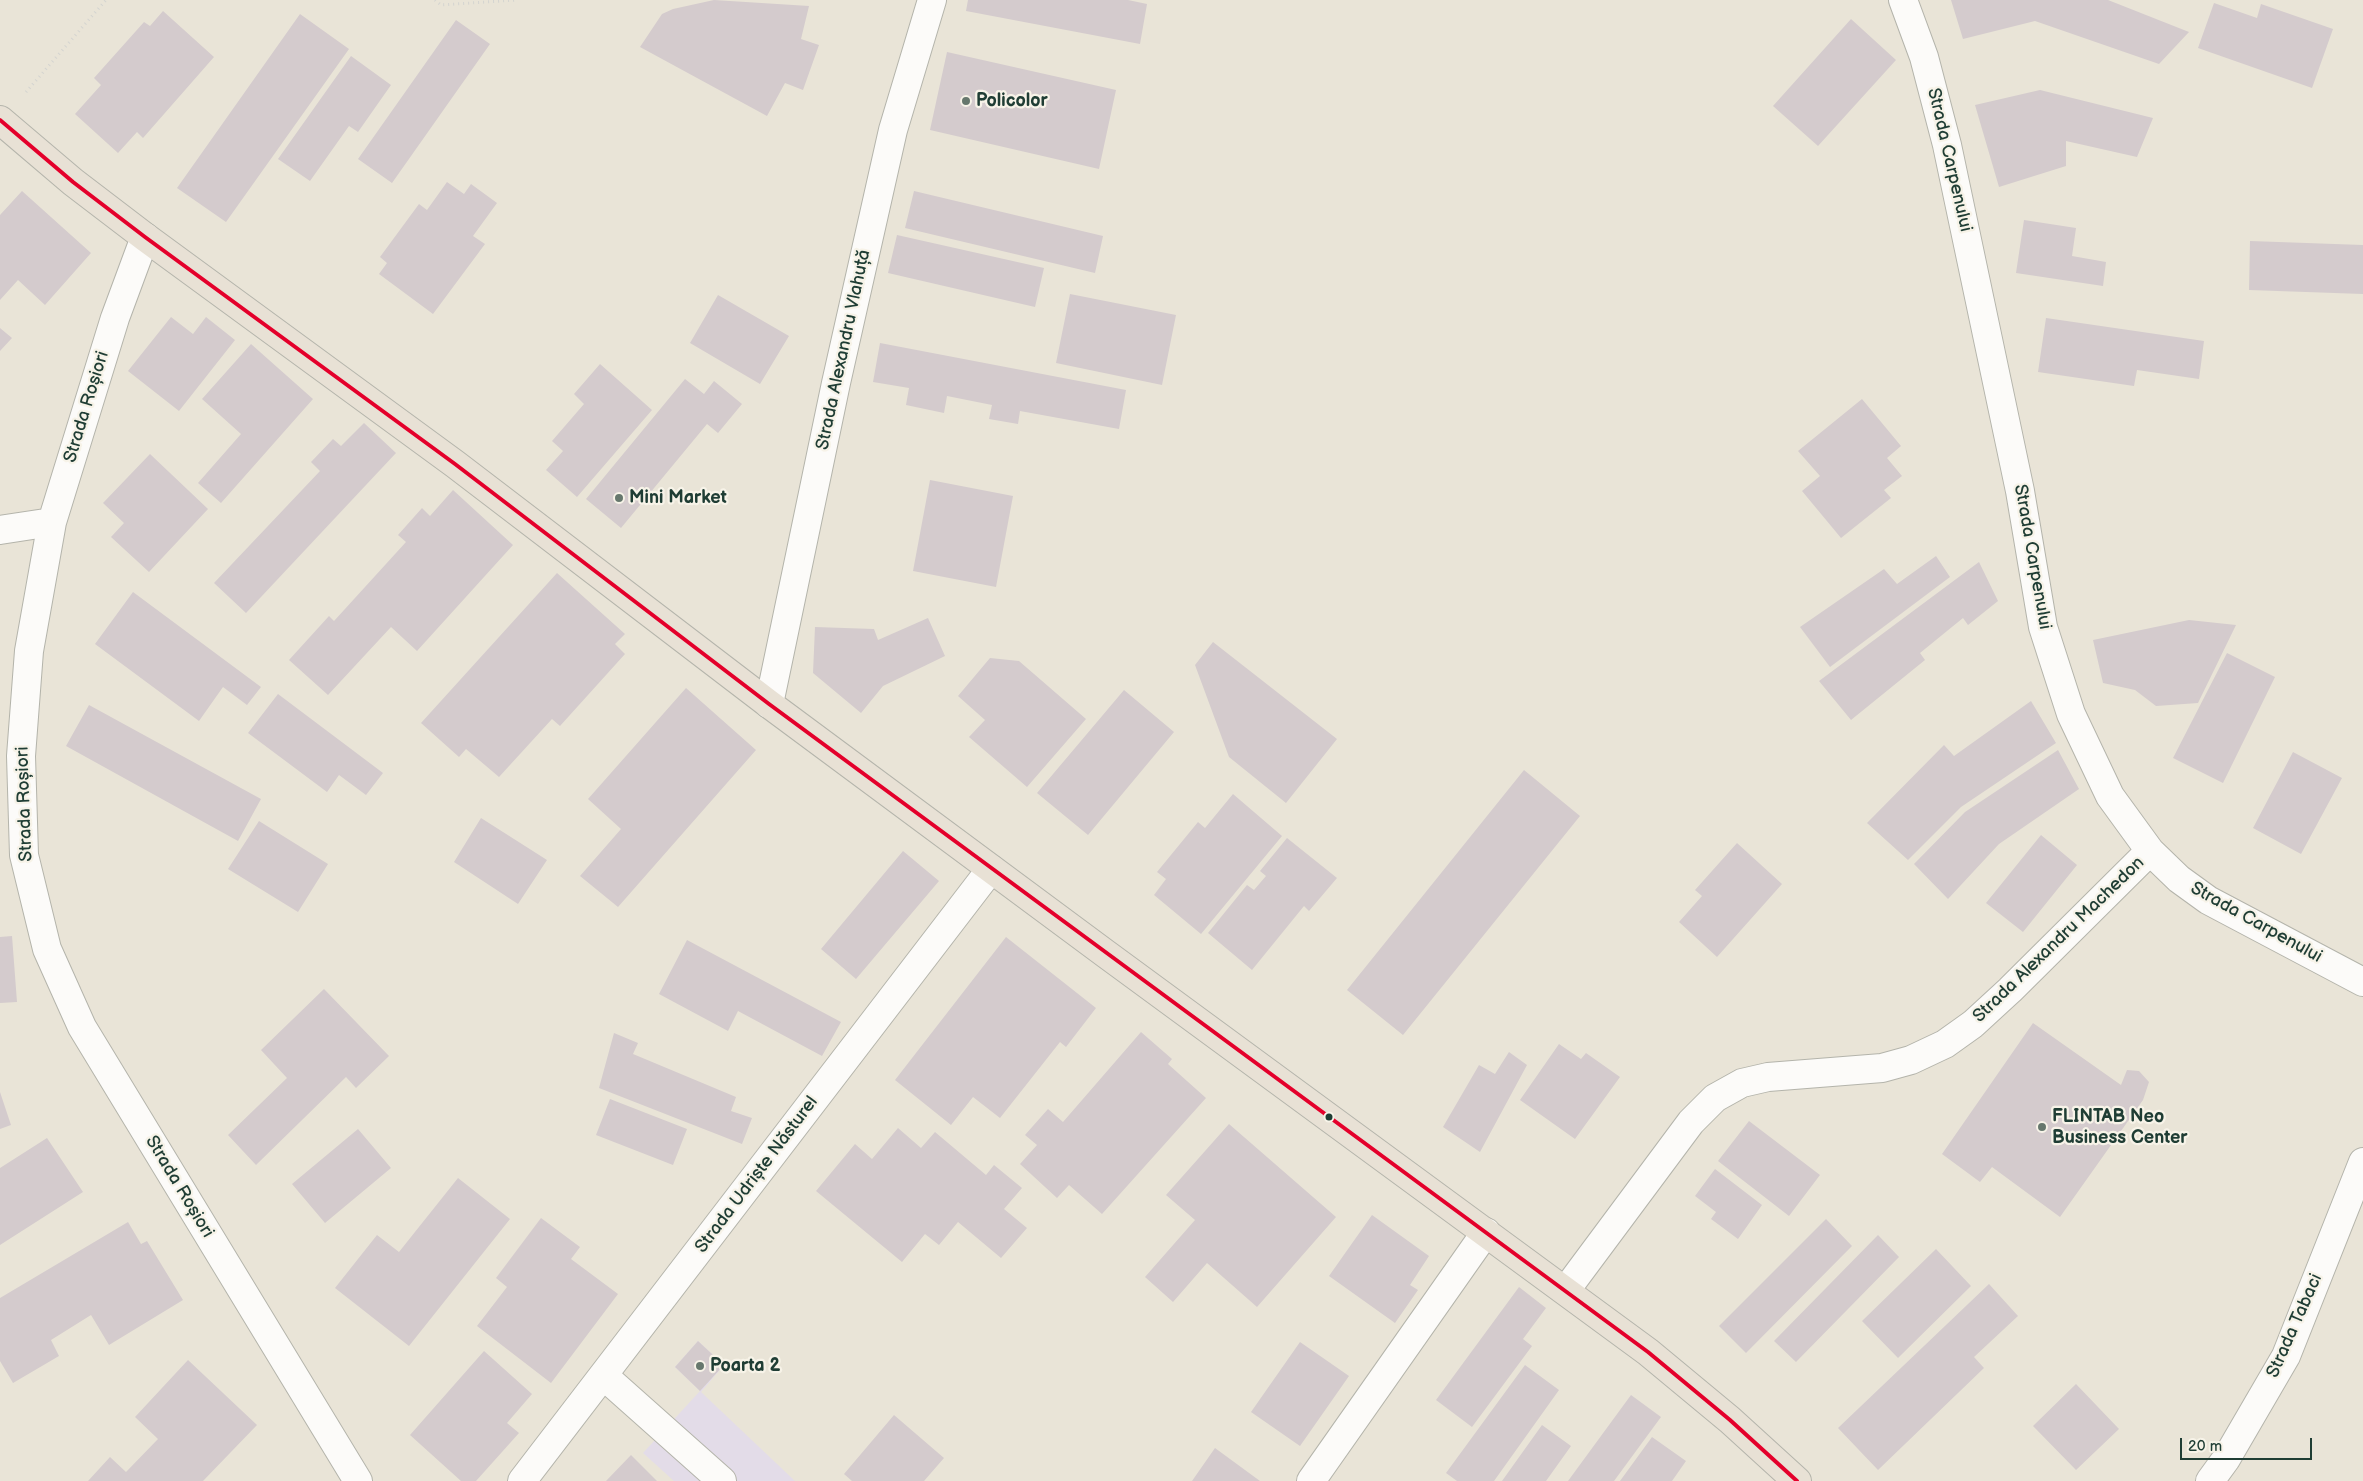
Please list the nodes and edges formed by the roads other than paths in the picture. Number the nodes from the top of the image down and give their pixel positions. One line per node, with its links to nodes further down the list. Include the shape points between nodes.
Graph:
1 (932, 0): 7 (street, Strada Alexandru Vlahuță, via 891,140)
2 (1903, 0): 8 (street, Strada Carpenului, via 1924,57 1947,145 2020,491 2043,627 2072,714 2106,787)
3 (0, 120): 4 (main road)
4 (145, 237): 5 (street, Strada Roșiori, via 115,318); 7 (main road, via 454,464)
5 (52, 522): 6 (street); 15 (street, Strada Roșiori, via 29,651 21,756 24,855 47,949 82,1027)
6 (0, 530)
7 (769, 704): 9 (main road)
8 (2150, 851): 10 (street, Strada Carpenului, via 2179,879 2208,900); 13 (street, Strada Alexandru Machedon, via 2010,990 1973,1024 1945,1044 1911,1060 1882,1068 1768,1077 1742,1083 1715,1098 1691,1122)
9 (990, 868): 12 (main road); 14 (street, Strada Udriște Năsturel)
10 (2363, 982)
11 (2363, 1162): 20 (street, Strada Tabaci, via 2286,1356)
12 (1486, 1232): 13 (main road); 18 (street)
13 (1566, 1290): 19 (main road, via 1656,1358)
14 (604, 1376): 16 (street, Strada Udriște Năsturel); 17 (street)
15 (358, 1481)
16 (522, 1481)
17 (722, 1481)
18 (1311, 1481)
19 (1797, 1481)
20 (2210, 1481)

